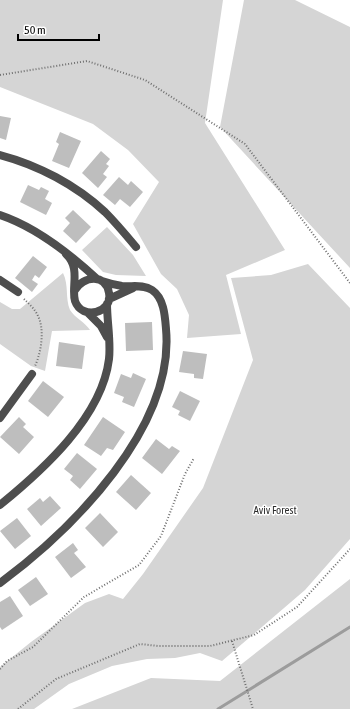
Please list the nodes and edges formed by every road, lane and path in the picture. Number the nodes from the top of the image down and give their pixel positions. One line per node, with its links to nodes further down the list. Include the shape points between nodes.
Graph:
1 (0, 75): 8 (path, via 87,61 145,80 245,144)
2 (0, 155): 4 (street, via 33,166 71,187 105,213)
3 (0, 215): 5 (street, via 37,232)
4 (136, 247)
5 (66, 254): 7 (street); 10 (street, via 72,264)
6 (0, 280): 11 (street)
7 (99, 280): 9 (street, via 123,286); 10 (street, via 88,278); 12 (street, via 108,288)
8 (350, 283)
9 (140, 286): 12 (street, via 118,294); 20 (street, via 151,289 161,301 167,337 163,373 150,414 131,448 75,518)
10 (75, 290): 13 (street, via 75,301)
11 (18, 292): 15 (path, via 33,309 40,325 39,357)
12 (108, 302): 13 (street, via 100,311); 14 (street)
13 (88, 313): 14 (street, via 101,326)
14 (109, 341): 18 (street, via 106,372 94,404 53,457)
15 (32, 374): 16 (street)
16 (0, 418)
17 (194, 458): 22 (path, via 185,474 161,536 139,565 84,597 33,647 7,661)
18 (0, 505)
19 (350, 549): 21 (path, via 297,607 254,635)
20 (0, 583)
21 (232, 641): 23 (path, via 210,646 140,644 56,679); 24 (path)
22 (0, 669)
23 (18, 709)
24 (254, 709)

